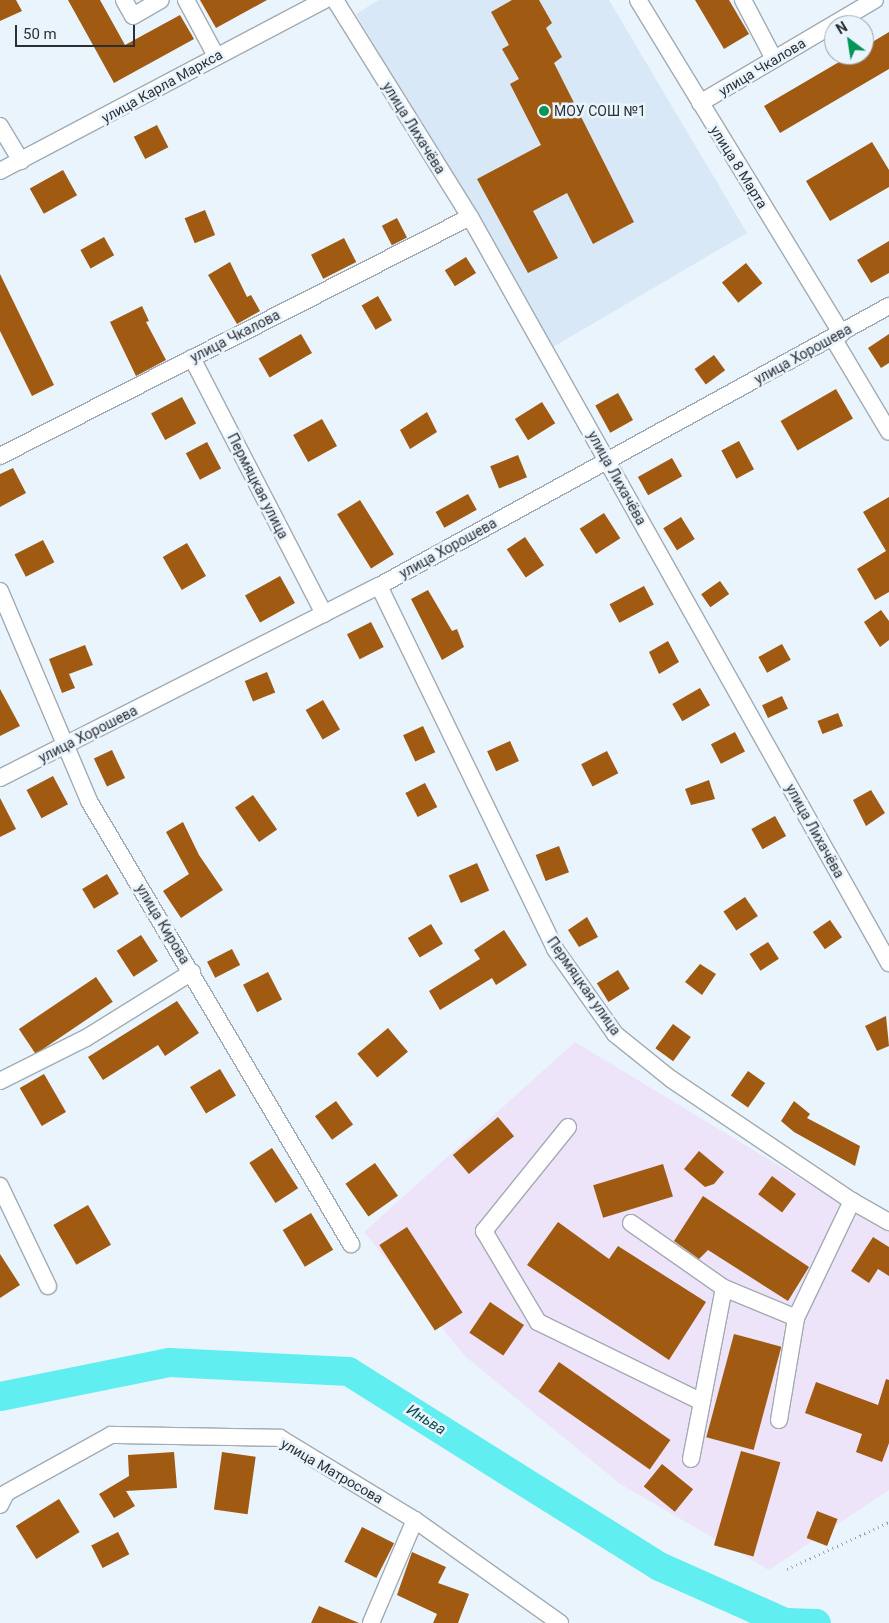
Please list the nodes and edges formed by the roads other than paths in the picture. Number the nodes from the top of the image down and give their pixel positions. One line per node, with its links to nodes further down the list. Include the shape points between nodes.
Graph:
1 (124, 0): 2 (street, via 133,16)
2 (162, 0)
3 (186, 0): 9 (street)
4 (324, 0): 9 (street, улица Карла Маркса)
5 (335, 0): 15 (street, улица Лихачёва)
6 (638, 0): 11 (street, улица 8 Марта)
7 (742, 0): 10 (street)
8 (875, 0): 10 (street, улица Чкалова)
9 (216, 56): 13 (street, улица Карла Маркса)
10 (774, 59): 11 (street, улица Чкалова)
11 (700, 103): 17 (street, улица 8 Марта)
12 (0, 126): 13 (street)
13 (21, 161): 14 (street, улица Карла Маркса)
14 (0, 171)
15 (470, 217): 18 (street, улица Чкалова); 21 (street, улица Лихачёва)
16 (889, 306): 17 (street, улица Хорошева)
17 (838, 336): 19 (street, улица 8 Марта); 21 (street, улица Хорошева)
18 (192, 358): 20 (street, улица Чкалова); 24 (street, Пермяцкая улица)
19 (889, 432)
20 (0, 456)
21 (607, 461): 22 (street, улица Хорошева); 27 (street, улица Лихачёва)
22 (379, 586): 24 (street, улица Хорошева); 32 (street, Пермяцкая улица, via 555,949 615,1034 671,1079)
23 (0, 591): 25 (street, улица Кирова)
24 (324, 614): 25 (street, улица Хорошева)
25 (67, 745): 26 (street, улица Хорошева); 28 (street, улица Кирова, via 89,801)
26 (0, 778)
27 (889, 963)
28 (192, 972): 29 (street, via 86,1038); 35 (street, улица Кирова)
29 (0, 1081)
30 (568, 1127): 39 (street, via 484,1232 538,1322)
31 (0, 1186): 36 (street)
32 (852, 1201): 33 (street, Пермяцкая улица); 38 (street)
33 (889, 1222)
34 (631, 1223): 37 (street)
35 (352, 1244)
36 (48, 1286)
37 (724, 1288): 38 (street); 39 (street)
38 (796, 1318): 40 (street)
39 (702, 1402): 41 (street)
40 (779, 1420)
41 (691, 1459)
42 (0, 1505): 43 (street, улица Матросова, via 6,1492 111,1435 280,1438)
43 (415, 1520): 44 (street); 45 (street, улица Матросова)
44 (371, 1623)
45 (560, 1623)

